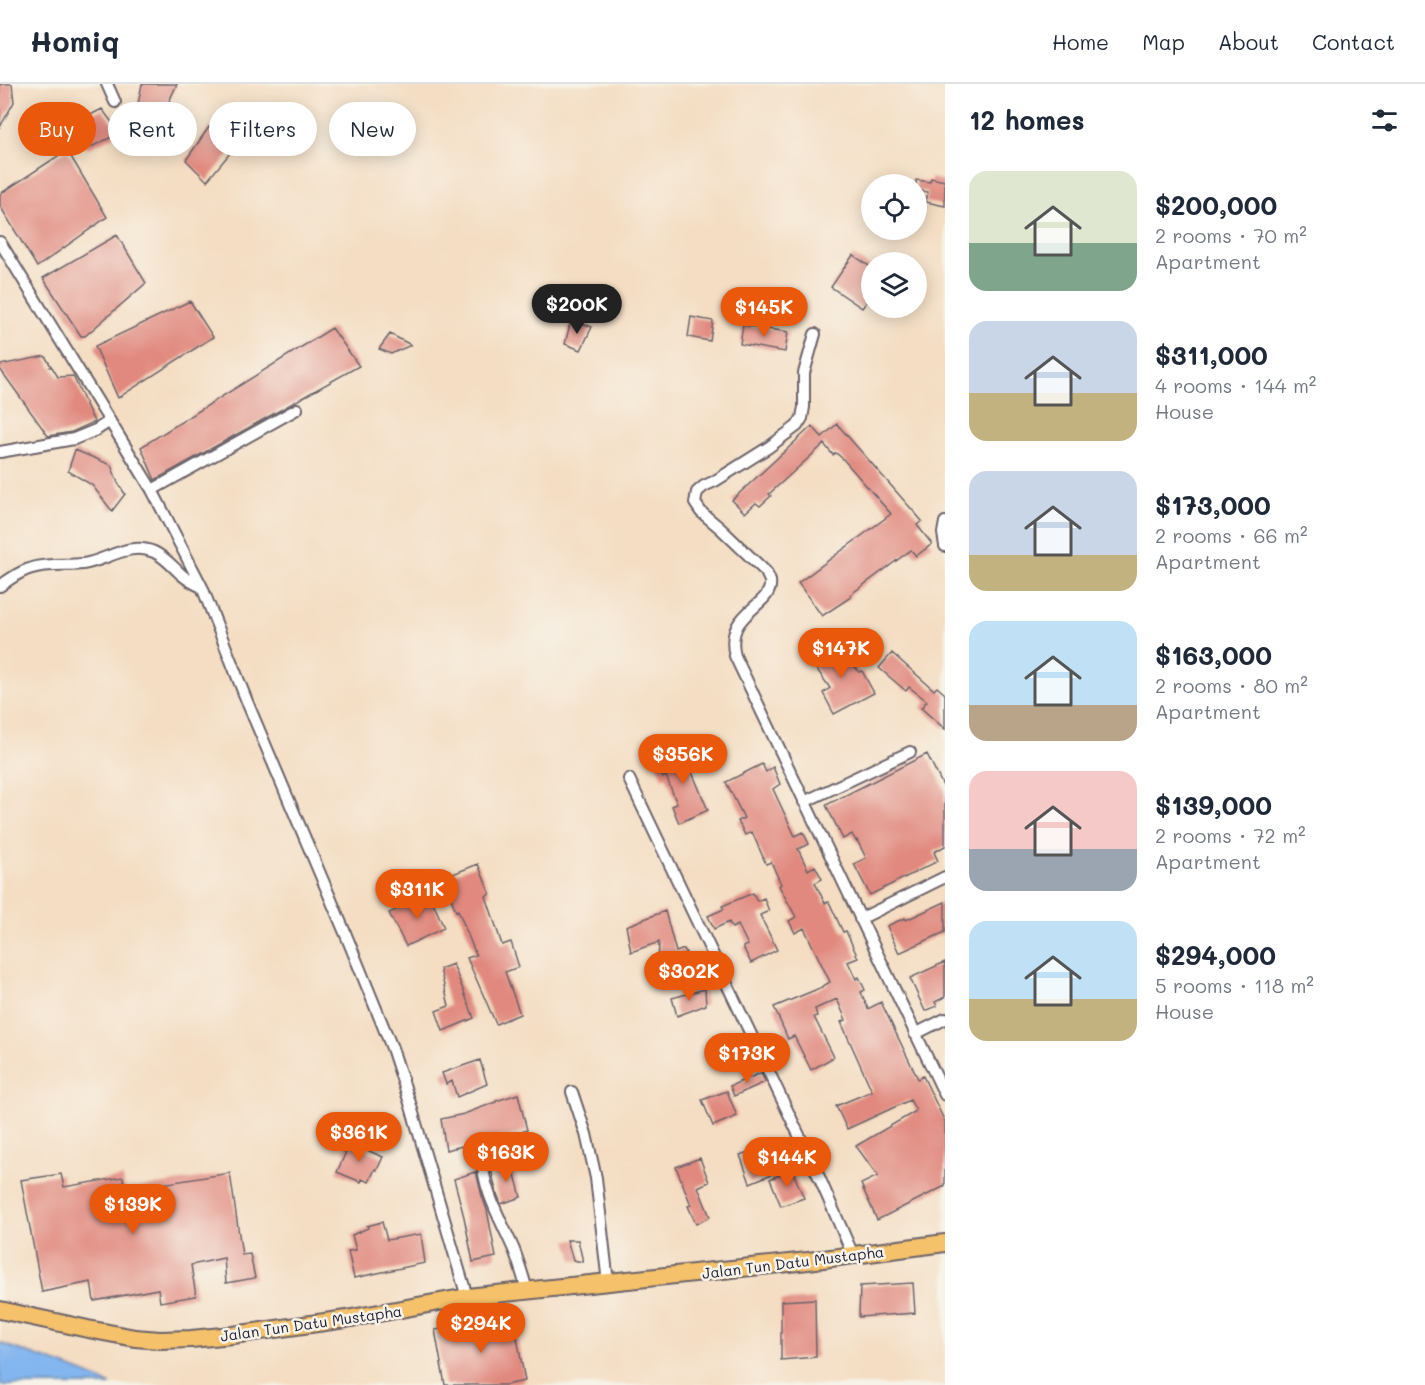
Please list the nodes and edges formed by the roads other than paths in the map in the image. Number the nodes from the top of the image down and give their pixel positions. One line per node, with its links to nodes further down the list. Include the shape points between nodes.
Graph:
1 (107, 84): 2 (street)
2 (115, 102)
3 (0, 242): 6 (street)
4 (815, 334): 15 (street, via 804,374 804,408 797,426 704,486 694,503 766,572 770,582 763,599 736,626 732,645)
5 (297, 409): 8 (street)
6 (110, 421): 7 (street, via 74,439); 8 (street)
7 (0, 452)
8 (152, 490): 12 (street)
9 (945, 522): 10 (street)
10 (945, 546)
11 (0, 586): 12 (street, via 33,567 84,564 114,553 142,549 162,556)
12 (202, 587): 27 (street, via 392,1048)
13 (910, 752): 15 (street)
14 (629, 778): 24 (street)
15 (804, 802): 17 (street)
16 (945, 877): 17 (street)
17 (860, 919): 19 (street)
18 (945, 1019): 19 (street)
19 (915, 1034): 21 (street)
20 (572, 1092): 25 (street, via 596,1178)
21 (945, 1095)
22 (518, 1144): 26 (street, via 482,1157 494,1206)
23 (945, 1243): 24 (main road, Jalan Tun Datu Mustapha)
24 (853, 1255): 25 (main road, Jalan Tun Datu Mustapha)
25 (608, 1283): 26 (main road, Jalan Tun Datu Mustapha)
26 (527, 1290): 27 (main road, Jalan Tun Datu Mustapha)
27 (467, 1297): 28 (main road, Jalan Tun Datu Mustapha, via 233,1335 160,1340)
28 (0, 1310)

